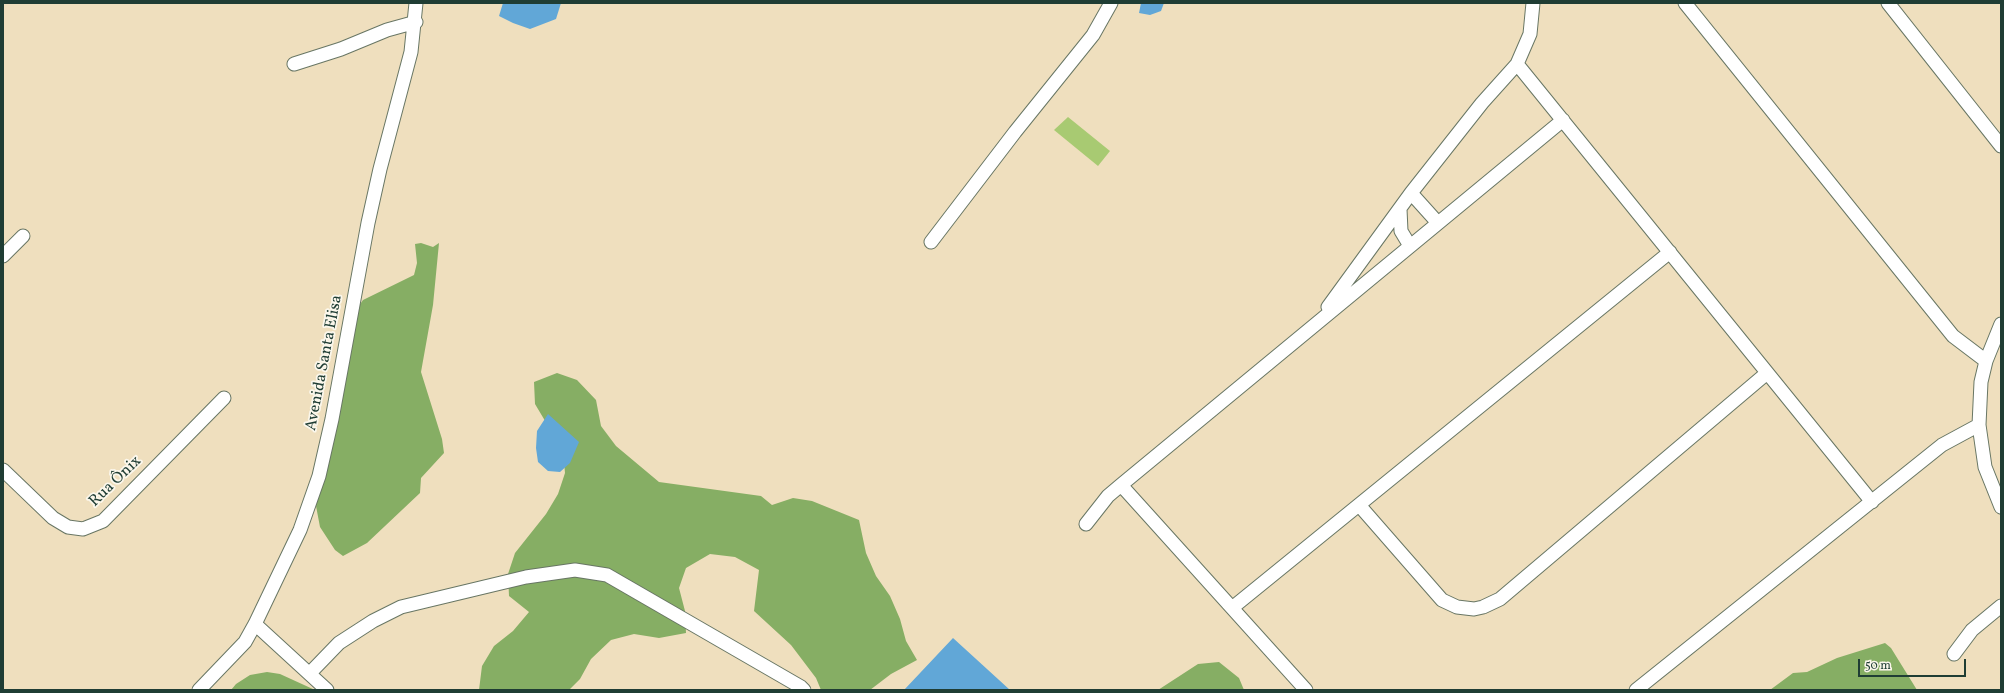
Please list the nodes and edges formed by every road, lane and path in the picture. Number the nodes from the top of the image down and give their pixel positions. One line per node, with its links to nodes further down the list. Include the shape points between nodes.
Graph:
1 (416, 3): 6 (street, Avenida Santa Elisa)
2 (1111, 3): 15 (street, via 1093,35)
3 (1533, 3): 8 (street, via 1530,34)
4 (1685, 3): 21 (street, via 1953,336)
5 (1888, 3): 10 (street)
6 (416, 22): 7 (street); 33 (street, Avenida Santa Elisa, via 411,52 368,224 319,476 300,530)
7 (294, 64)
8 (1517, 64): 9 (street); 11 (street, via 1482,103)
9 (1563, 120): 13 (street); 17 (street)
10 (2001, 146)
11 (1411, 193): 12 (street); 13 (street)
12 (1400, 209): 16 (street, via 1401,232); 19 (street)
13 (1438, 223): 16 (street)
14 (23, 236): 18 (street)
15 (931, 242)
16 (1410, 246): 19 (street)
17 (1670, 252): 22 (street); 28 (street)
18 (3, 256)
19 (1318, 323): 26 (street)
20 (2001, 324): 21 (street)
21 (1986, 361): 24 (street, via 1981,382)
22 (1767, 373): 27 (street); 28 (street, via 1500,599 1483,607 1461,608 1442,600)
23 (224, 398): 25 (street, Rua Ônix, via 103,521 83,529 68,527 53,518)
24 (1979, 425): 27 (street, via 1942,445); 29 (street, via 1986,467)
25 (3, 470)
26 (1120, 485): 30 (street); 32 (street)
27 (1872, 502): 40 (street)
28 (1359, 505): 32 (street)
29 (2001, 507)
30 (1086, 524)
31 (2001, 606): 34 (street, via 1972,630)
32 (1232, 608): 39 (street)
33 (255, 624): 35 (street); 36 (street, Avenida Santa Elisa, via 245,642)
34 (1954, 654)
35 (310, 673): 37 (street); 38 (street, via 339,643 401,607 526,577 575,570 607,575)
36 (199, 690)
37 (327, 690)
38 (804, 690)
39 (1306, 690)
40 (1636, 690)

